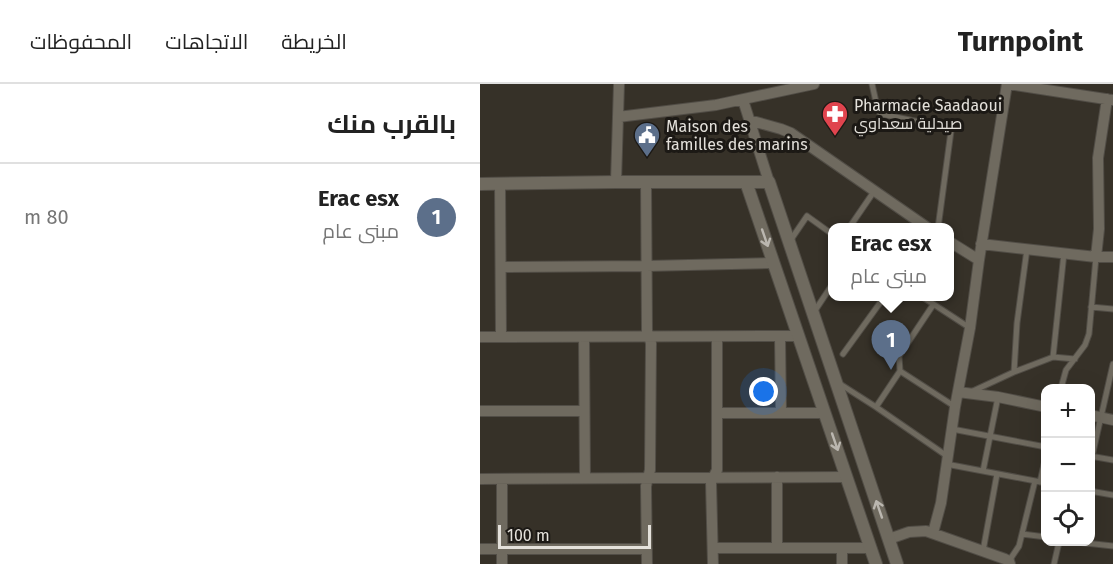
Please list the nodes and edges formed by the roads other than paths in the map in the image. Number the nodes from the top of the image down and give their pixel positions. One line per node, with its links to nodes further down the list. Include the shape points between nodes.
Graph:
1 (619, 84): 8 (street)
2 (814, 84): 6 (street)
3 (872, 84): 19 (lane, via 881,114 948,128 951,132)
4 (1007, 84): 5 (street); 23 (street)
5 (1079, 89): 7 (street)
6 (742, 100): 8 (street); 9 (street)
7 (1110, 100): 26 (street, via 1098,159)
8 (618, 117): 10 (street)
9 (749, 120): 13 (street); 16 (street, via 791,133)
10 (616, 182): 11 (street); 14 (street)
11 (646, 182): 12 (street); 30 (street)
12 (746, 182): 13 (street); 29 (street, one-way to 29)
13 (769, 182): 21 (street)
14 (500, 183): 15 (street); 31 (street)
15 (480, 184)
16 (875, 190): 17 (lane); 18 (street)
17 (852, 223)
18 (921, 223)
19 (939, 223)
20 (828, 231): 21 (lane, via 807,216)
21 (789, 243): 38 (street)
22 (954, 244): 28 (street)
23 (981, 244): 24 (street); 28 (street)
24 (1027, 249): 25 (street); 52 (lane)
25 (1064, 253): 26 (street); 48 (lane)
26 (1096, 257): 27 (street); 36 (lane)
27 (1113, 257)
28 (979, 260): 39 (street)
29 (773, 263): 30 (street); 41 (street)
30 (646, 266): 31 (street); 45 (street)
31 (501, 267): 43 (street)
32 (828, 291): 38 (lane)
33 (879, 301): 47 (lane)
34 (927, 301): 35 (lane)
35 (933, 305): 39 (lane); 51 (lane, via 899,356)
36 (1091, 307): 37 (lane); 49 (lane, via 1089,334)
37 (1113, 309)
38 (813, 314): 53 (street)
39 (970, 328): 55 (street)
40 (780, 336): 41 (street); 46 (street); 62 (street)
41 (798, 336): 64 (street)
42 (480, 337): 43 (street)
43 (501, 337): 44 (street)
44 (584, 337): 45 (street); 61 (street)
45 (649, 337): 46 (street); 80 (street)
46 (717, 337): 63 (street)
47 (843, 354)
48 (1053, 357): 49 (lane); 52 (lane)
49 (1075, 359): 54 (lane)
50 (1113, 364): 65 (lane)
51 (900, 371): 58 (lane); 59 (lane)
52 (1014, 372): 55 (lane)
53 (836, 382): 58 (lane); 89 (street, one-way to 53)
54 (1062, 384)
55 (963, 392): 56 (street); 59 (street)
56 (998, 397): 57 (street); 68 (lane)
57 (1041, 406)
58 (876, 407): 72 (lane)
59 (956, 407): 67 (street)
60 (480, 411): 61 (street)
61 (584, 411): 79 (street)
62 (782, 412): 63 (street); 64 (street)
63 (717, 413): 76 (street)
64 (825, 413): 78 (street, one-way to 78)
65 (1096, 417): 66 (street); 69 (lane)
66 (1113, 420)
67 (952, 429): 68 (lane); 72 (street)
68 (990, 436): 70 (lane); 74 (lane)
69 (1095, 438)
70 (1041, 446)
71 (1095, 456): 73 (lane)
72 (947, 460): 74 (lane); 86 (street)
73 (1113, 460)
74 (983, 471): 75 (lane)
75 (997, 474): 83 (lane); 100 (lane)
76 (714, 477): 77 (street); 80 (street); 93 (street)
77 (777, 477): 78 (street); 94 (street)
78 (846, 477): 96 (street)
79 (585, 478): 80 (street); 82 (street)
80 (648, 478): 99 (street)
81 (480, 479): 82 (street)
82 (502, 479): 98 (street)
83 (1040, 482): 87 (lane)
84 (1095, 492): 85 (lane)
85 (1113, 495)
86 (933, 533): 89 (street, via 909,532); 100 (street)
87 (1022, 534): 88 (lane); 101 (lane)
88 (1041, 536)
89 (889, 539): 107 (street)
90 (1095, 544): 92 (lane)
91 (1058, 546): 108 (lane)
92 (1113, 546)
93 (712, 548): 94 (street); 104 (street)
94 (777, 548): 95 (street)
95 (842, 548): 96 (street); 105 (street)
96 (870, 548): 106 (street)
97 (480, 549): 98 (street)
98 (502, 549): 99 (street); 102 (street)
99 (647, 549): 103 (street)
100 (983, 551): 101 (street)
101 (1010, 562)
102 (502, 564)
103 (647, 564)
104 (713, 564)
105 (842, 564)
106 (876, 564)
107 (897, 564)
108 (1054, 564)

